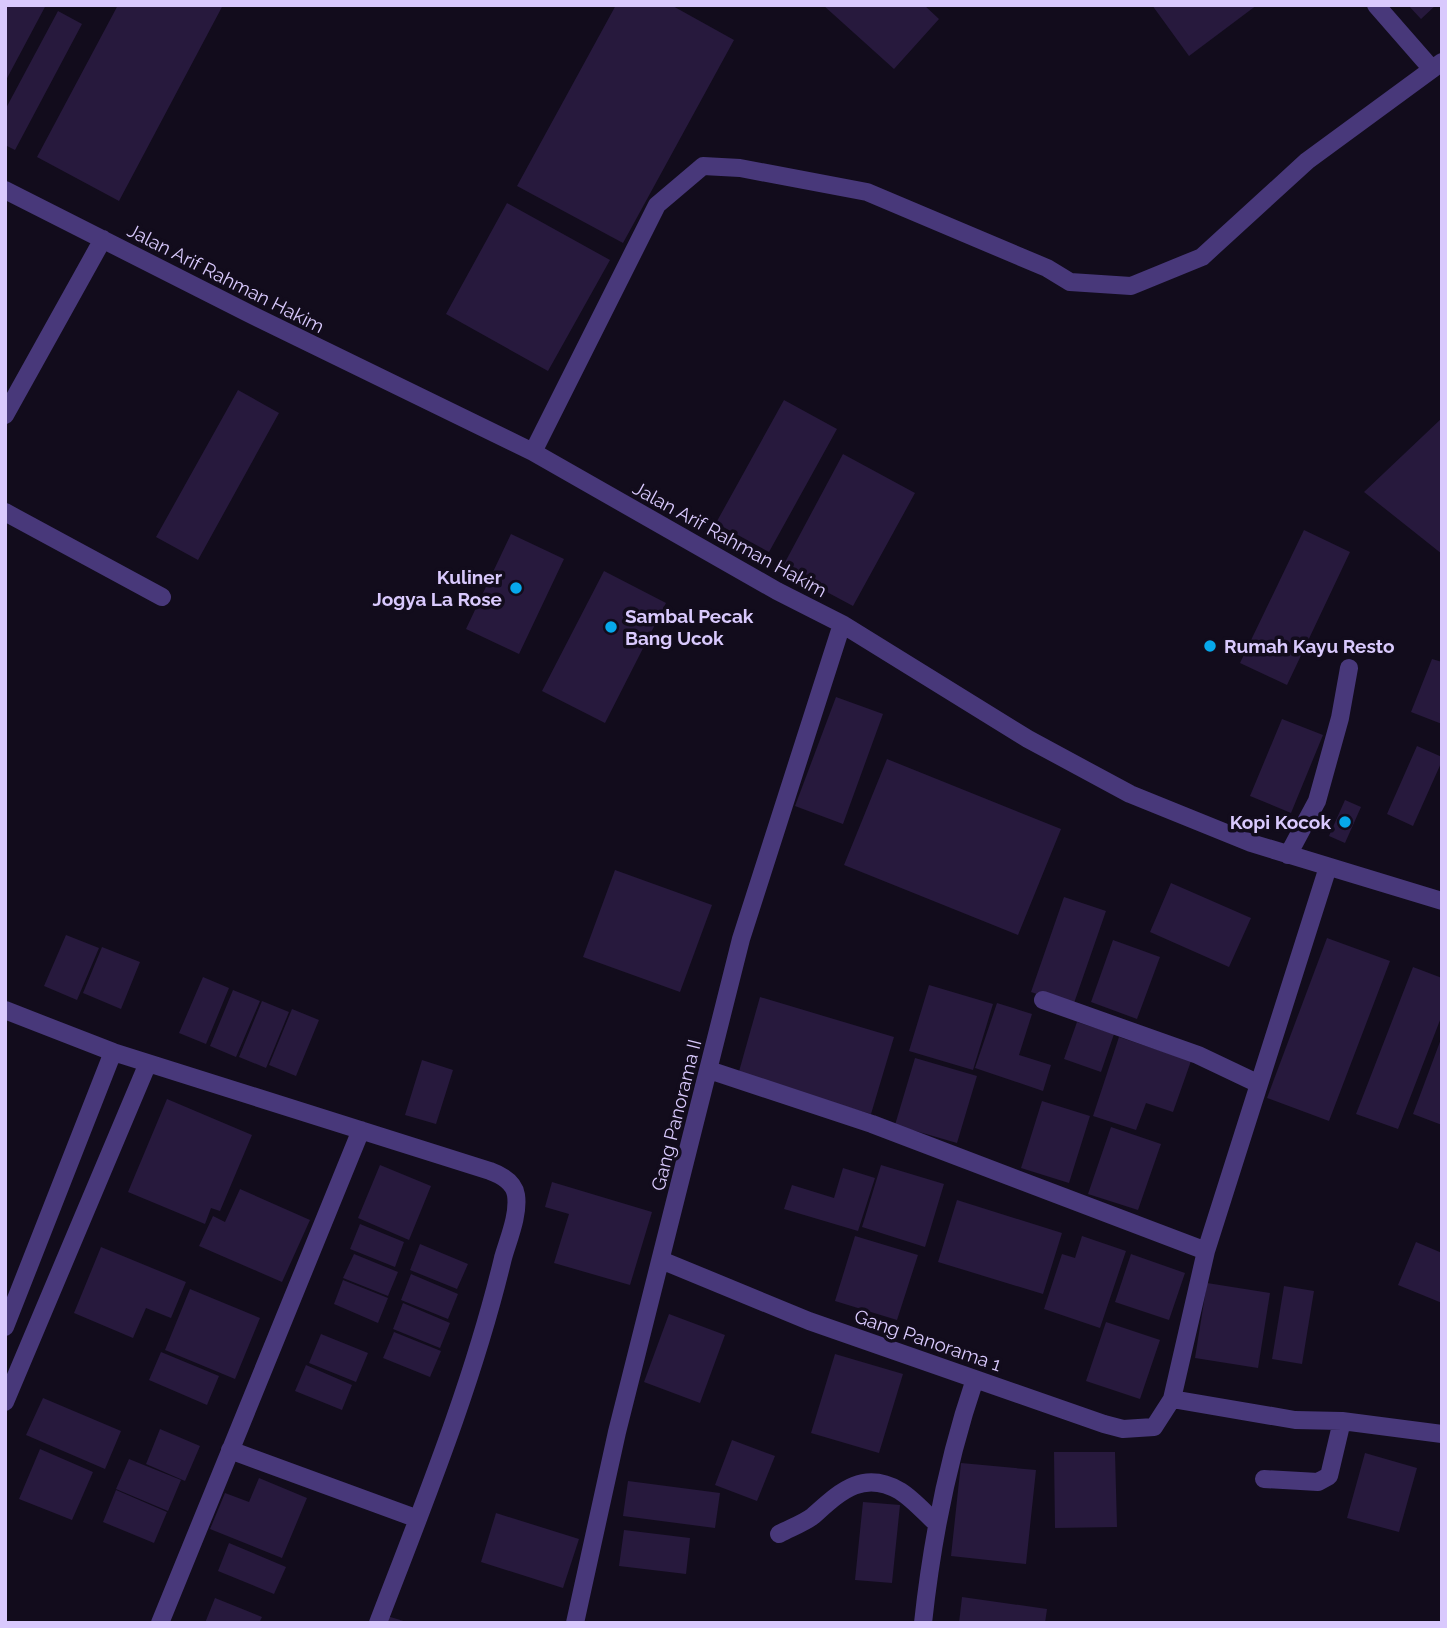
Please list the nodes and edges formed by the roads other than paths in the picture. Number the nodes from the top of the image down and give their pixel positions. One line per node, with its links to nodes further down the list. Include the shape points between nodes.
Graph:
1 (1376, 5): 2 (street)
2 (1436, 65): 6 (street, via 1307,161 1202,257 1131,286 1070,282 867,192 740,167 702,166 657,205)
3 (5, 190): 4 (street, Jalan Arif Rahman Hakim)
4 (103, 239): 5 (street); 6 (street, Jalan Arif Rahman Hakim)
5 (5, 415)
6 (533, 452): 9 (street, Jalan Arif Rahman Hakim)
7 (5, 512): 8 (street)
8 (162, 597)
9 (842, 624): 11 (street, Jalan Arif Rahman Hakim, via 1028,739 1130,794); 18 (street, Gang Panorama II, via 741,939)
10 (1349, 668): 11 (street, via 1317,801)
11 (1288, 855): 12 (street, Jalan Arif Rahman Hakim)
12 (1328, 867): 13 (street, Jalan Arif Rahman Hakim); 19 (street, Gang Panorama 1)
13 (1442, 901)
14 (1044, 1000): 19 (street, via 1198,1055)
15 (5, 1010): 16 (street)
16 (113, 1052): 17 (street); 23 (street)
17 (148, 1063): 20 (street); 26 (street)
18 (709, 1070): 21 (street, via 872,1124); 22 (street, Gang Panorama II)
19 (1259, 1084): 21 (street, Gang Panorama 1)
20 (361, 1130): 29 (street); 31 (street, via 500,1175 516,1195 493,1302)
21 (1206, 1251): 25 (street, Gang Panorama 1)
22 (661, 1261): 24 (street, Gang Panorama 1, via 809,1321); 36 (street, Gang Panorama II)
23 (5, 1327)
24 (975, 1379): 25 (street, Gang Panorama 1, via 1123,1429 1154,1427); 32 (street, via 960,1422)
25 (1172, 1399): 27 (street, via 1295,1420)
26 (5, 1402)
27 (1342, 1421): 28 (street); 30 (street, via 1329,1476 1318,1482)
28 (1442, 1434)
29 (230, 1450): 31 (street); 34 (street)
30 (1264, 1479)
31 (418, 1519): 35 (street)
32 (937, 1524): 33 (street, via 901,1491 859,1483 835,1494 811,1518); 37 (street)
33 (779, 1534)
34 (160, 1623)
35 (378, 1623)
36 (575, 1623)
37 (923, 1623)

